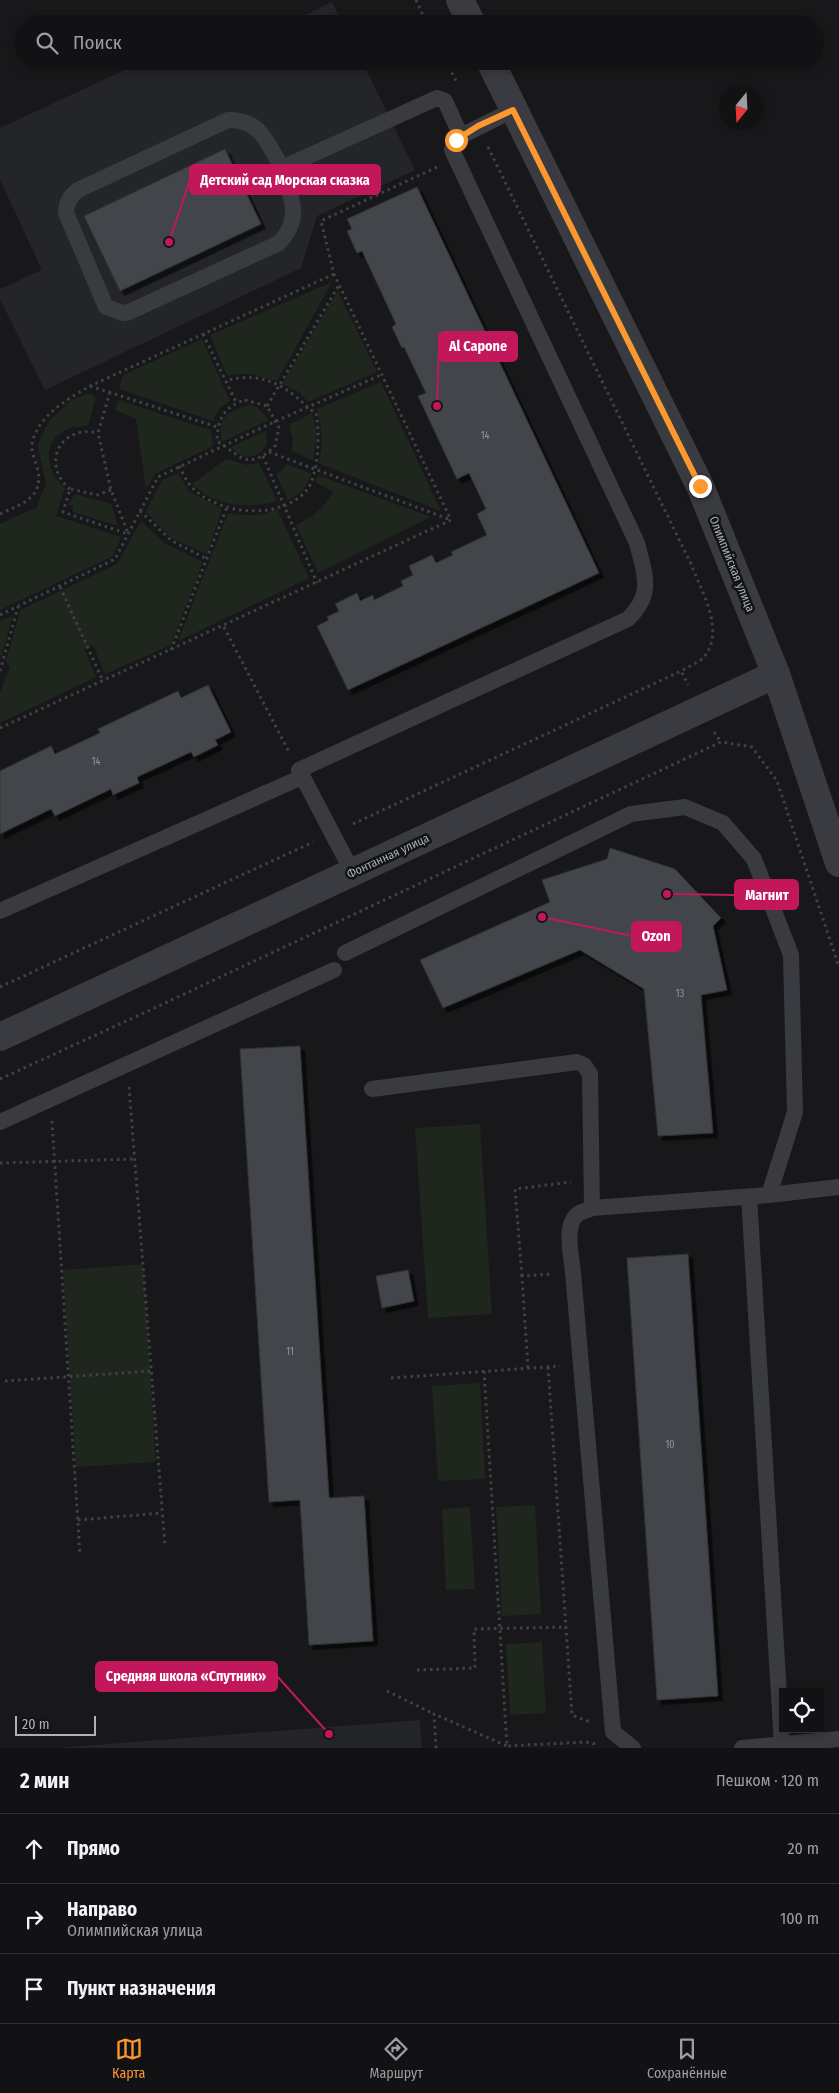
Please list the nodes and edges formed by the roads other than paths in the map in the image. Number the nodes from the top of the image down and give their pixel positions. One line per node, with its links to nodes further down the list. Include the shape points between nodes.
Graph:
1 (460, 0): 2 (street)
2 (468, 15)
3 (494, 70): 4 (street, Олимпийская улица)
4 (513, 110): 5 (lane); 7 (street, Олимпийская улица, via 700,486)
5 (461, 136): 6 (lane, via 445,101 437,98); 8 (lane, via 452,150 455,159 637,543 646,577 645,595 639,608 628,619)
6 (282, 168): 6 (lane, via 254,125 242,120 228,120 72,195 66,213 106,306 129,312 279,243 293,223 294,209)
7 (776, 674): 9 (street, Олимпийская улица); 10 (street, Фонтанная улица)
8 (301, 774): 10 (lane); 11 (lane)
9 (839, 863)
10 (353, 873): 14 (street, Фонтанная улица)
11 (0, 911)
12 (345, 953): 18 (lane, via 631,814 685,806 723,823 754,859 792,955 796,1112)
13 (334, 970): 16 (lane)
14 (0, 1037)
15 (372, 1090): 20 (lane, via 576,1062 584,1064 590,1074)
16 (0, 1122)
17 (839, 1187): 18 (lane)
18 (769, 1195): 19 (lane)
19 (749, 1197): 20 (lane); 22 (lane)
20 (592, 1208): 24 (lane, via 577,1215 572,1223 573,1273 613,1732)
21 (839, 1739): 23 (lane)
22 (782, 1745): 23 (lane); 25 (lane)
23 (812, 1745)
24 (634, 1748)
25 (742, 1748)

